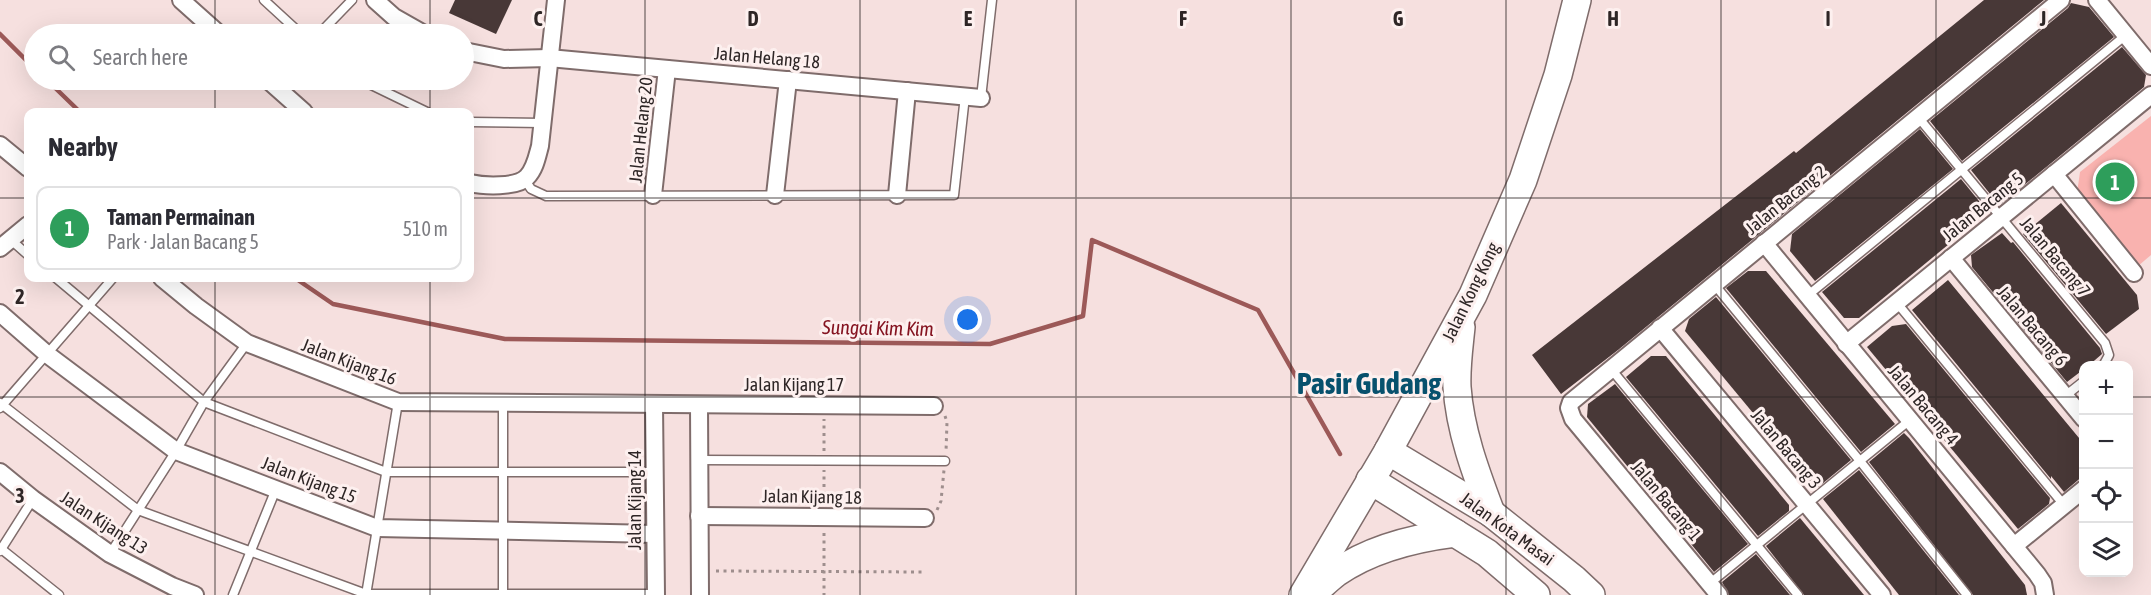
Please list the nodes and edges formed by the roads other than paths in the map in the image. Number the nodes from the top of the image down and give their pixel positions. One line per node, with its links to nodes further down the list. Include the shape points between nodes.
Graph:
1 (181, 0): 10 (street)
2 (264, 0): 11 (lane)
3 (352, 0): 12 (lane)
4 (375, 0): 13 (street)
5 (556, 0): 16 (street)
6 (992, 0): 23 (lane)
7 (1577, 0): 54 (main road, Jalan Kong Kong, via 1558,75 1523,180)
8 (2097, 0): 14 (street)
9 (2057, 3): 27 (street, Jalan Bacang 2)
10 (208, 24)
11 (290, 24)
12 (329, 24)
13 (406, 24)
14 (2126, 35): 17 (street); 32 (lane)
15 (474, 53): 16 (street, Jalan Helang 18, via 504,59)
16 (549, 58): 18 (street, Jalan Helang 18); 29 (street)
17 (2151, 66)
18 (667, 69): 19 (street, Jalan Helang 18); 36 (street, Jalan Helang 20)
19 (788, 80): 22 (street, Jalan Helang 18); 37 (street)
20 (281, 90): 25 (street)
21 (382, 90): 26 (lane)
22 (907, 91): 23 (street, Jalan Helang 18); 38 (street)
23 (973, 97): 38 (lane, via 954,195)
24 (2147, 98): 33 (street, Jalan Bacang 5)
25 (300, 108)
26 (419, 108)
27 (1918, 117): 32 (lane, Jalan Bacang 7); 41 (street, Jalan Bacang 2)
28 (474, 122): 29 (lane)
29 (542, 123): 34 (street, via 534,167)
30 (3, 153): 31 (street)
31 (24, 166)
32 (1961, 170): 39 (lane, Jalan Bacang 7); 50 (lane)
33 (2054, 174): 39 (street, Jalan Bacang 5); 45 (street)
34 (525, 180): 35 (street, via 508,185); 36 (lane, via 531,189 546,196)
35 (474, 183)
36 (653, 195): 37 (lane)
37 (776, 195): 38 (lane)
38 (897, 195)
39 (2001, 218): 44 (street, Jalan Bacang 5); 59 (lane, Jalan Bacang 7, via 2105,343 2109,355)
40 (24, 228): 42 (street)
41 (1764, 243): 49 (street, Jalan Bacang 2); 50 (street, Jalan Bacang 4)
42 (5, 244): 43 (lane)
43 (24, 253)
44 (1951, 258): 51 (street, Jalan Bacang 5); 62 (street, Jalan Bacang 6)
45 (2134, 273)
46 (61, 282): 52 (lane)
47 (110, 282): 52 (lane)
48 (167, 282): 56 (street, Jalan Kijang 16)
49 (1714, 284): 55 (street, Jalan Bacang 2); 77 (lane)
50 (1807, 296): 57 (street, Jalan Bacang 4)
51 (1897, 303): 57 (street, Jalan Bacang 5); 87 (lane)
52 (89, 306): 58 (lane); 63 (lane)
53 (0, 313): 58 (street, Jalan Kijang 15)
54 (1462, 314): 74 (main road, Jalan Kong Kong); 89 (main road, via 1457,359 1461,416)
55 (1660, 328): 60 (street, Jalan Bacang 2); 86 (street, Jalan Bacang 3)
56 (247, 343): 63 (lane); 64 (street, Jalan Kijang 16)
57 (1846, 344): 71 (street, Jalan Bacang 4)
58 (48, 355): 68 (lane); 73 (street, Jalan Kijang 15)
59 (2106, 361)
60 (1610, 369): 72 (street, Jalan Bacang 2, via 1571,402 1570,414); 96 (lane)
61 (2079, 385): 62 (lane)
62 (2065, 396): 70 (street, Jalan Bacang 6)
63 (204, 402): 73 (lane); 79 (lane)
64 (398, 402): 65 (street, Jalan Kijang 16); 79 (lane)
65 (503, 403): 66 (street, Jalan Kijang 16); 80 (lane)
66 (654, 404): 67 (street, Jalan Kijang 17); 81 (street, Jalan Kijang 14)
67 (699, 405): 69 (street, Jalan Kijang 17); 75 (street)
68 (1, 406): 88 (lane)
69 (934, 406)
70 (2081, 415)
71 (1910, 420): 77 (lane); 97 (street, Jalan Bacang 4)
72 (1584, 432): 101 (street, Jalan Bacang 1)
73 (176, 451): 83 (street, Jalan Kijang 15); 88 (lane)
74 (1388, 451): 82 (main road, Jalan Kong Kong); 89 (main road, Jalan Kota Masai)
75 (699, 460): 76 (lane); 90 (street)
76 (945, 461)
77 (1860, 461): 86 (lane); 116 (lane)
78 (0, 472): 85 (street, Jalan Kijang 13)
79 (386, 472): 80 (lane); 92 (lane)
80 (504, 472): 81 (lane); 93 (lane)
81 (655, 472): 95 (street, Jalan Kijang 14)
82 (1370, 480): 94 (main road, Jalan Kota Masai); 110 (main road, Jalan Kong Kong)
83 (276, 489): 92 (street, Jalan Kijang 15); 99 (lane)
84 (2079, 493): 87 (street)
85 (33, 499): 98 (lane); 100 (street, Jalan Kijang 13)
86 (1807, 504): 96 (lane); 115 (street, Jalan Bacang 3)
87 (2064, 505): 97 (street)
88 (138, 510): 99 (lane); 100 (lane)
89 (1491, 513): 113 (main road, Jalan Kota Masai)
90 (699, 516): 91 (street, Jalan Kijang 18); 109 (street)
91 (924, 518)
92 (377, 528): 93 (street, Jalan Kijang 15); 103 (lane)
93 (504, 531): 95 (street, Jalan Kijang 15); 104 (lane)
94 (1455, 533): 111 (main road, via 1424,537 1355,562); 112 (main road, Jalan Kota Masai, via 1487,553)
95 (655, 534): 105 (street, Jalan Kijang 14)
96 (1756, 545): 101 (lane); 114 (lane)
97 (2014, 546): 117 (street, Jalan Bacang 4, via 2043,583)
98 (0, 549): 106 (lane)
99 (252, 552): 103 (lane); 108 (lane)
100 (110, 554): 102 (street, Jalan Kijang 13)
101 (1714, 589)
102 (168, 590): 107 (street, Jalan Kijang 13)
103 (366, 594): 104 (lane)
104 (503, 594): 105 (lane)
105 (656, 594)
106 (59, 595)
107 (195, 595)
108 (233, 595)
109 (700, 595)
110 (1303, 595)
111 (1311, 595)
112 (1536, 595)
113 (1591, 595)
114 (1798, 595)
115 (1882, 595)
116 (1967, 595)
117 (2045, 595)

